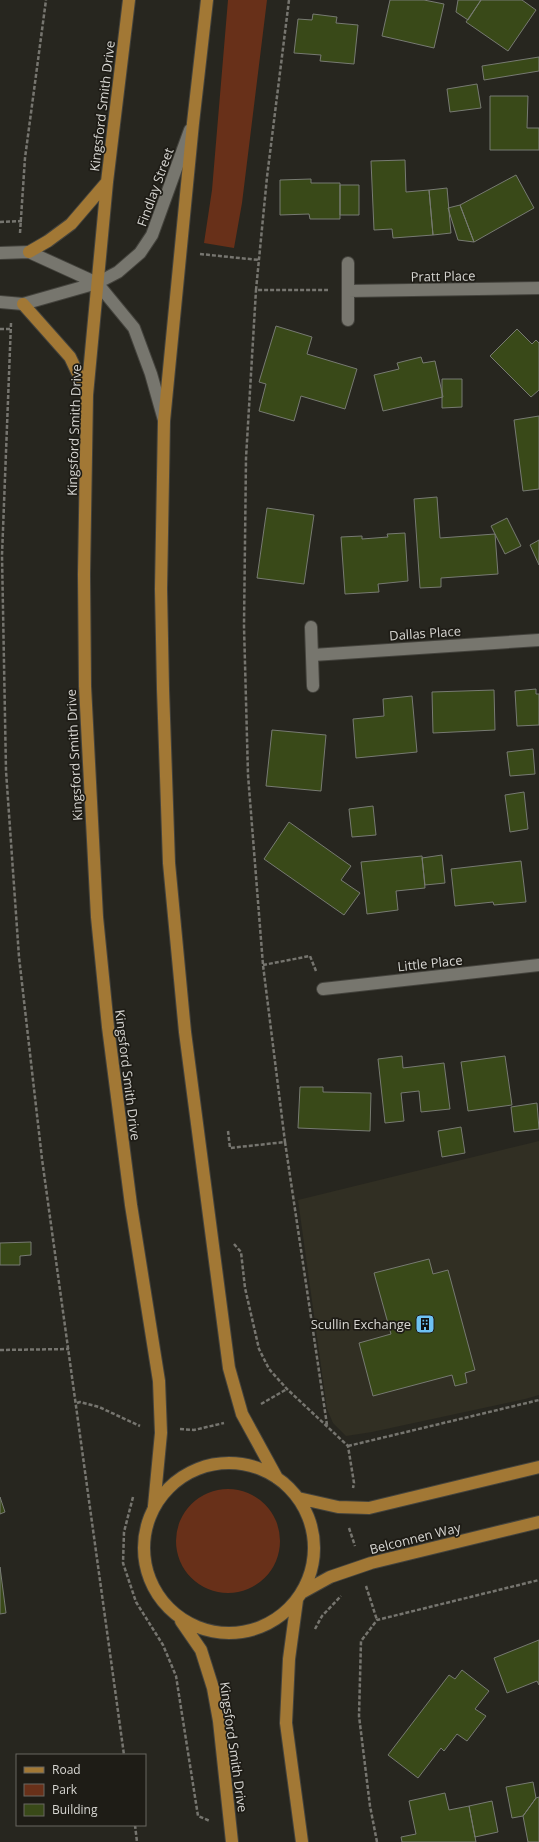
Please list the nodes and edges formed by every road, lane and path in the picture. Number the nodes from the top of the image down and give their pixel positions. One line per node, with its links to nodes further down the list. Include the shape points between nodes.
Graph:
1 (46, 0): 7 (path, via 25,158)
2 (129, 0): 6 (main road, Kingsford Smith Drive)
3 (207, 0): 5 (main road)
4 (288, 0): 12 (path)
5 (193, 123): 10 (main road); 14 (street, Findlay Street, via 152,235 140,253 118,272)
6 (107, 182): 9 (main road, via 71,224 48,241); 14 (main road, Kingsford Smith Drive)
7 (22, 221): 8 (path); 9 (path)
8 (0, 222)
9 (23, 252): 11 (street); 14 (street)
10 (180, 252): 12 (path); 24 (main road)
11 (0, 254)
12 (259, 260): 16 (path)
13 (348, 263): 17 (street)
14 (97, 283): 19 (street, Findlay Street); 23 (main road, Kingsford Smith Drive); 24 (street, via 134,328 151,374)
15 (539, 288): 17 (street, Pratt Place)
16 (256, 290): 17 (path); 29 (path, via 246,458 244,626 248,775)
17 (348, 291): 20 (street)
18 (0, 302): 19 (street, Findlay Street)
19 (18, 304): 22 (path); 23 (main road, via 70,357)
20 (348, 320)
21 (0, 329): 22 (path)
22 (10, 330): 35 (path, via 2,555 6,771 19,957)
23 (87, 395): 53 (main road, Kingsford Smith Drive, via 85,686 97,917 108,1028 130,1198 159,1381 161,1433)
24 (164, 421): 34 (main road, via 161,589 168,863 185,1032)
25 (311, 626): 27 (street)
26 (539, 640): 27 (street, Dallas Place)
27 (313, 655): 28 (street)
28 (313, 686)
29 (263, 965): 31 (path, via 310,956); 33 (path)
30 (539, 965): 31 (street, Little Place)
31 (323, 989)
32 (228, 1131): 33 (path, via 230,1148)
33 (285, 1142): 44 (path)
34 (210, 1220): 37 (path, via 242,1252 244,1288 258,1349 269,1369); 49 (main road, via 229,1368 242,1414)
35 (69, 1349): 36 (path); 39 (path)
36 (0, 1350)
37 (286, 1389): 40 (path); 44 (path)
38 (539, 1400): 47 (path)
39 (77, 1403): 43 (path, via 99,1407); 62 (path)
40 (256, 1407)
41 (140, 1419): 43 (path)
42 (228, 1422): 45 (path)
43 (140, 1426): 46 (path)
44 (327, 1426): 47 (path)
45 (194, 1430)
46 (140, 1432)
47 (348, 1446): 50 (path)
48 (539, 1467): 52 (main road, via 369,1508 338,1507)
49 (277, 1478): 52 (main road); 53 (main road, via 246,1464 213,1464 182,1477)
50 (354, 1482)
51 (133, 1496): 64 (path, via 124,1532 124,1563 136,1602 163,1645 176,1676 198,1816)
52 (298, 1498): 58 (main road, via 308,1518 314,1546 313,1563)
53 (154, 1506): 59 (main road, via 146,1531 145,1563 149,1579 157,1593)
54 (539, 1522): 58 (main road, Belconnen Way, via 371,1563 330,1578)
55 (539, 1580): 60 (path)
56 (360, 1585): 60 (path, via 366,1583)
57 (343, 1594): 61 (path, via 322,1616)
58 (299, 1596): 59 (main road, via 276,1620 249,1631 234,1633 205,1630); 66 (main road, via 289,1659 286,1723)
59 (178, 1617): 64 (main road, Kingsford Smith Drive, via 201,1650 213,1688)
60 (377, 1620): 67 (path, via 361,1641 359,1716)
61 (312, 1633)
62 (124, 1754)
63 (135, 1826): 65 (path)
64 (231, 1836)
65 (137, 1842)
66 (302, 1842)
67 (377, 1842)

